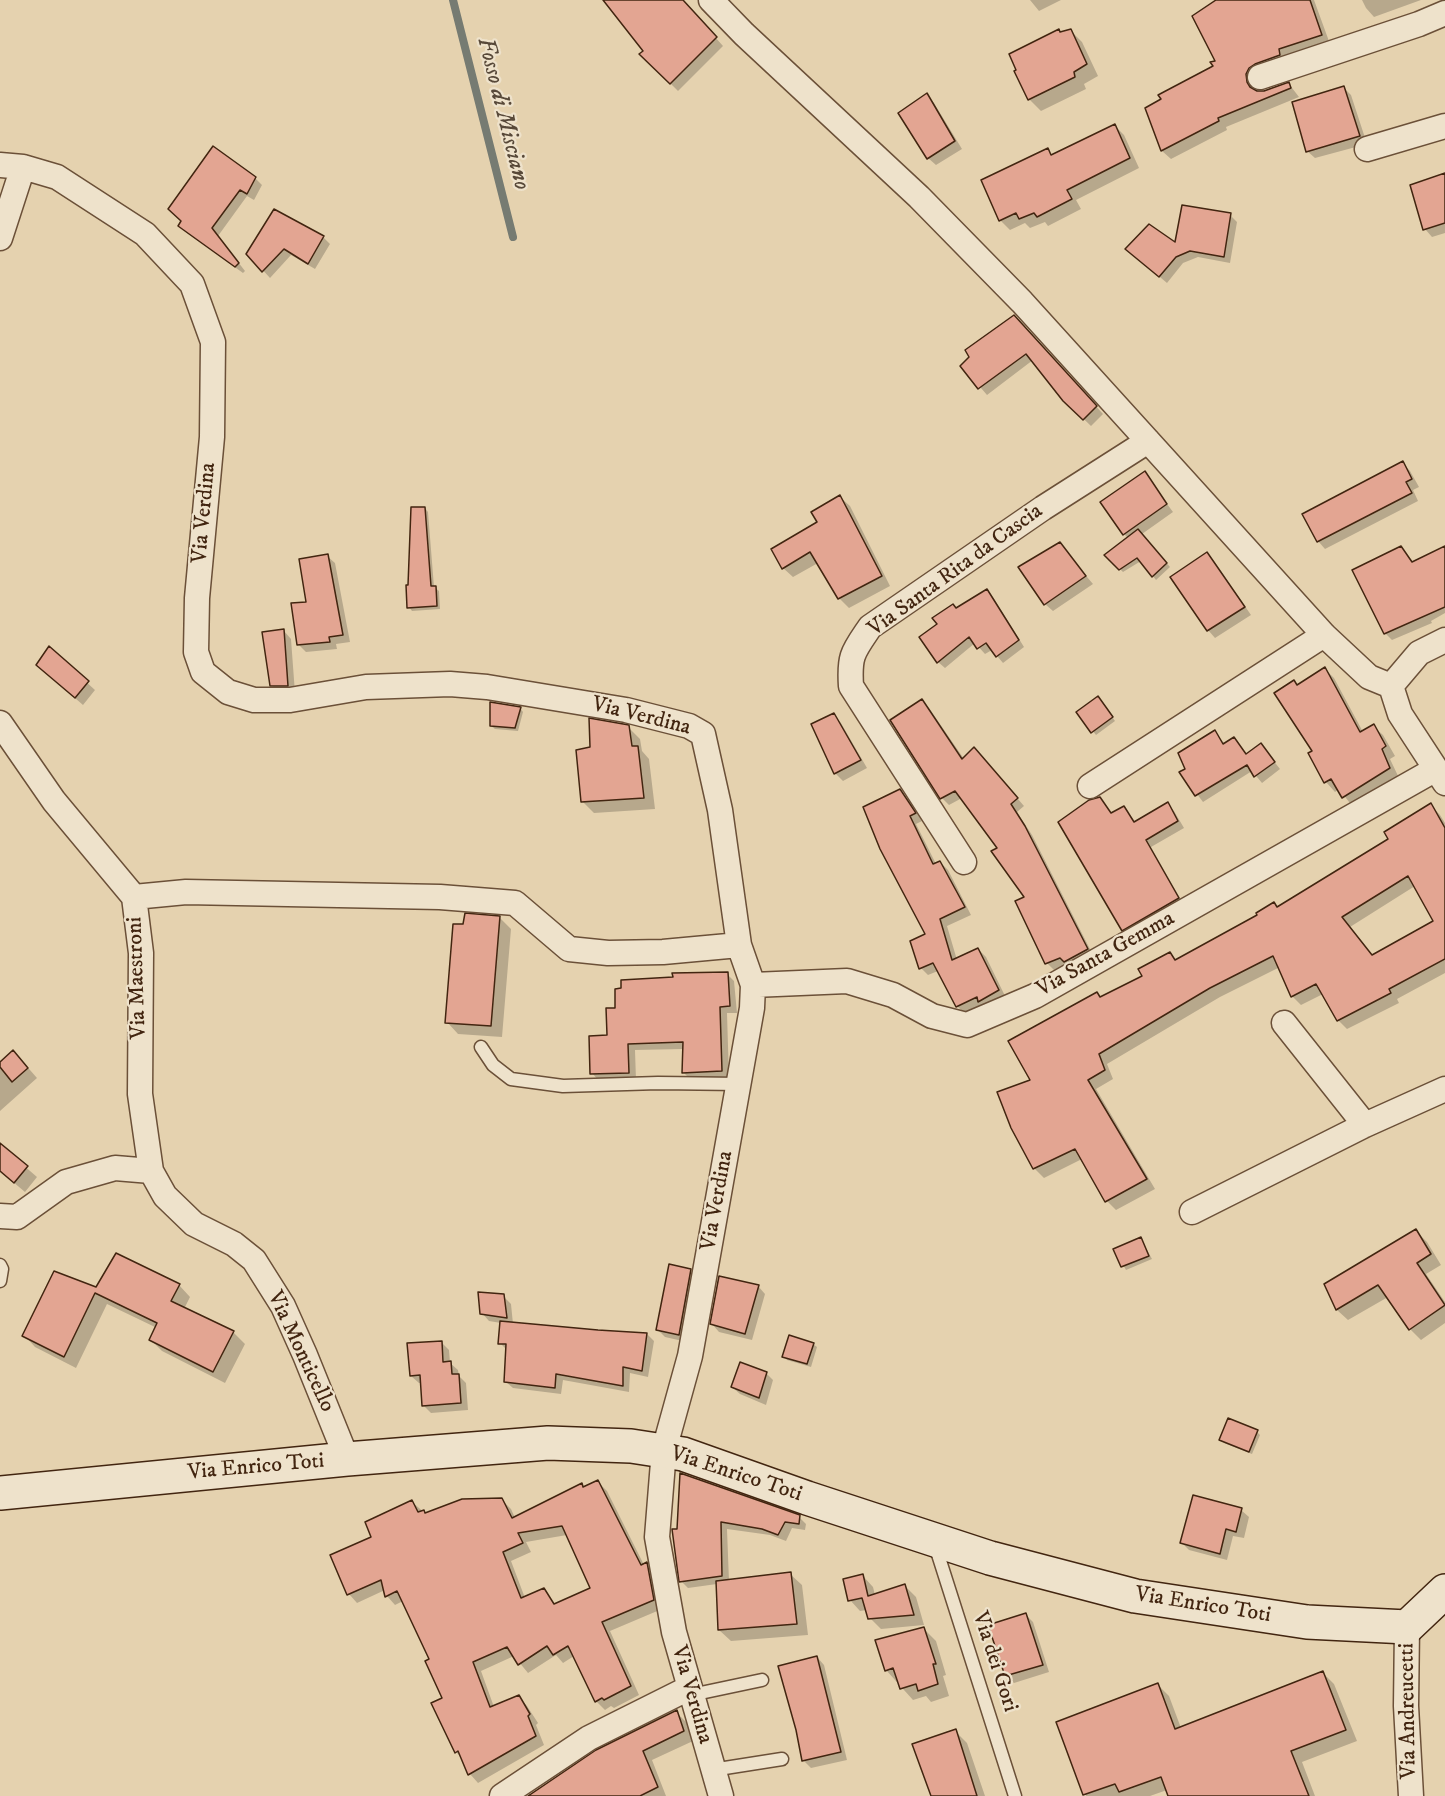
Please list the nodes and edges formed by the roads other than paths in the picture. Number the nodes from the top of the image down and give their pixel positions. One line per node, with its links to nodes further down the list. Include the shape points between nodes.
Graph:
1 (711, 0): 8 (street, via 920,197)
2 (1445, 13): 3 (street)
3 (1260, 77)
4 (1445, 126): 5 (street)
5 (1367, 149)
6 (11, 166): 7 (street); 17 (street, Via Verdina, via 57,177 145,234 192,284 213,342 212,437 197,598 196,652 203,672 228,692 254,700 290,700 366,687 450,684 626,710 689,726 703,734 720,810)
7 (0, 238)
8 (1148, 441): 9 (street); 15 (street, Via Santa Rita da Cascia, via 870,627 852,654 851,686)
9 (1324, 635): 11 (street, via 1369,677); 14 (street)
10 (1445, 640): 11 (street, via 1419,653)
11 (1391, 686): 13 (street, via 1400,714)
12 (0, 723): 16 (street, Via Maestroni, via 54,801)
13 (1440, 776): 18 (street, Via Santa Gemma, via 1035,996 967,1025 932,1016 893,995 847,981)
14 (1090, 786)
15 (964, 862)
16 (134, 897): 17 (street, via 198,892 440,897 515,903 570,949 663,952); 24 (street, Via Maestroni, via 141,953 140,1094)
17 (739, 945): 18 (street, Via Verdina)
18 (753, 985): 21 (street, Via Verdina)
19 (1284, 1023): 23 (street)
20 (481, 1047): 21 (lane, via 493,1065 511,1079 563,1086)
21 (740, 1084): 29 (street, Via Verdina, via 690,1356)
22 (1445, 1089): 23 (street)
23 (1365, 1125): 25 (street)
24 (151, 1171): 26 (street, via 115,1168 66,1182 17,1217); 30 (street, Via Monticello, via 165,1196 194,1224 234,1244 254,1260 305,1355)
25 (1192, 1212)
26 (0, 1216)
27 (0, 1265): 28 (lane)
28 (0, 1281)
29 (664, 1450): 30 (street, Via Enrico Toti, via 548,1443); 32 (street, Via Enrico Toti); 36 (street, Via Verdina, via 657,1538 674,1632)
30 (347, 1459): 31 (street, Via Enrico Toti)
31 (3, 1490)
32 (933, 1540): 34 (street, Via Enrico Toti, via 1135,1596 1307,1622); 41 (lane, Via dei Gori)
33 (1445, 1591): 34 (street)
34 (1407, 1627): 42 (street, Via Andreucetti)
35 (762, 1680): 36 (lane)
36 (690, 1691): 38 (street, Via Verdina); 39 (street, via 589,1738)
37 (782, 1759): 38 (lane)
38 (712, 1770): 40 (street, Via Verdina)
39 (502, 1796)
40 (721, 1796)
41 (1015, 1796)
42 (1411, 1796)

